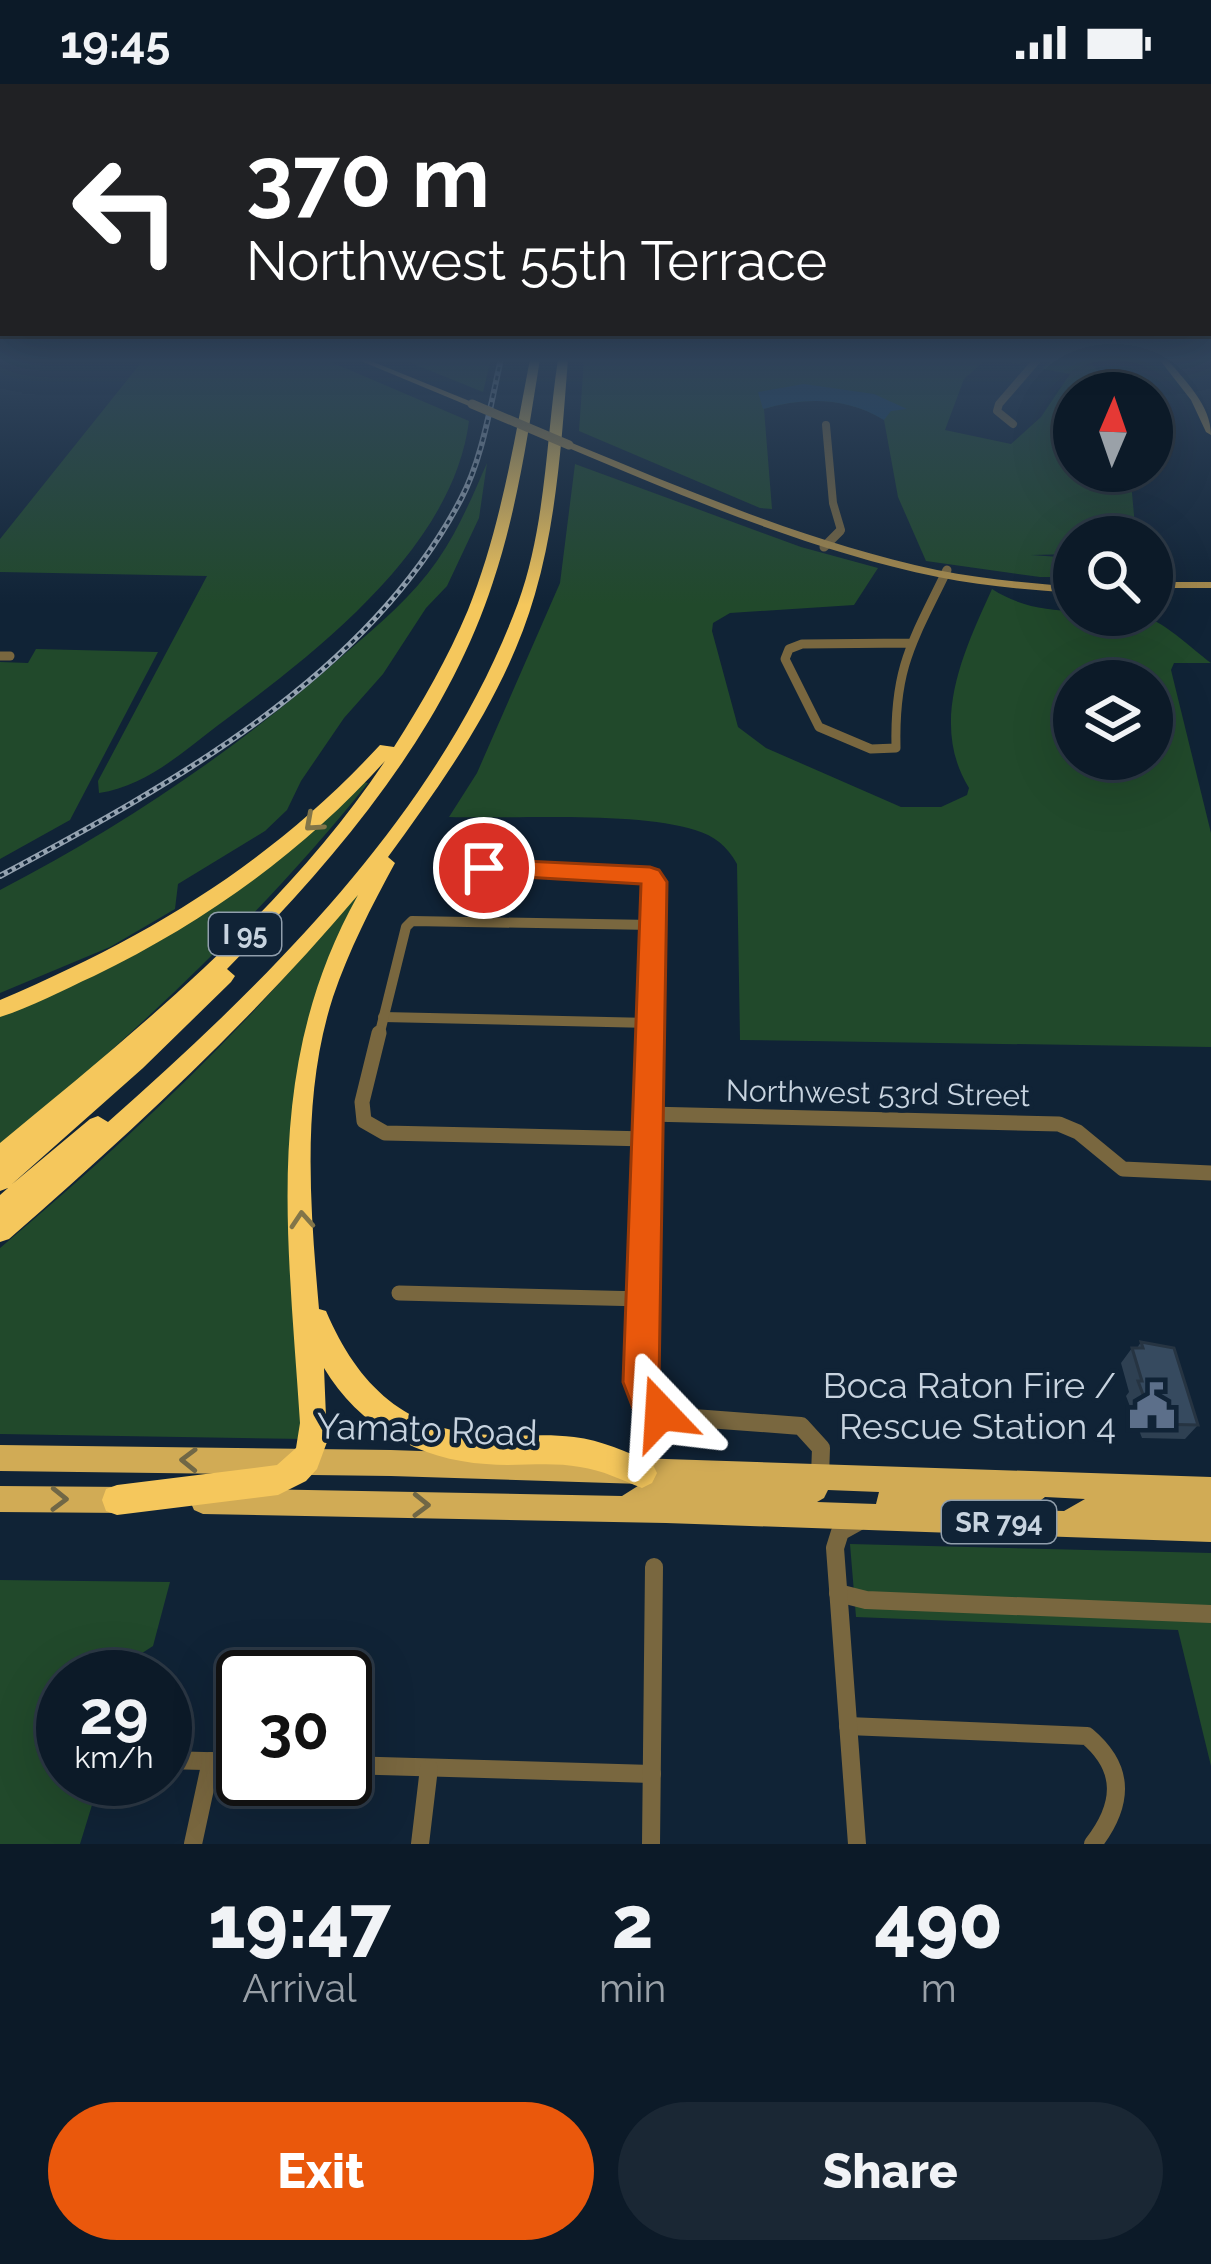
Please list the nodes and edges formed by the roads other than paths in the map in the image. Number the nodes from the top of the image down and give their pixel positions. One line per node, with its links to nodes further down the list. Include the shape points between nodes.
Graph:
1 (518, 441): 13 (highway, I 95, via 491,568)
2 (527, 441): 24 (highway, via 505,566 472,652 417,746 343,845 238,962)
3 (544, 441): 25 (highway, via 509,612 419,779 238,992)
4 (553, 441): 14 (highway, I 95, via 525,604 485,696)
5 (568, 441): 7 (street, bridge)
6 (828, 441): 7 (street, via 841,530)
7 (827, 545): 8 (street)
8 (945, 573): 9 (street); 12 (street)
9 (1053, 585)
10 (1173, 588): 11 (street)
11 (1211, 589)
12 (911, 643): 12 (street, via 895,694 900,743 889,751 819,727 785,658 802,644)
13 (446, 673): 17 (highway, one-way to 17, via 318,820 244,878 103,963); 22 (highway, I 95, via 378,781 271,908)
14 (429, 787): 26 (highway, I 95, via 234,1016); 27 (highway, one-way to 14, via 298,1152 311,1027 342,938)
15 (464, 859): 16 (street, via 484,868 650,876)
16 (653, 925): 18 (street, via 412,921); 19 (street)
17 (0, 1005)
18 (383, 1017): 19 (street); 21 (street, via 362,1102 364,1121 377,1131)
19 (651, 1023): 20 (street)
20 (649, 1114): 21 (street); 23 (street, Northwest 53rd Street, via 1059,1124 1125,1169)
21 (648, 1139): 29 (street)
22 (0, 1157)
23 (1211, 1173)
24 (0, 1180)
25 (0, 1210)
26 (0, 1231)
27 (307, 1288): 31 (highway, via 314,1430); 32 (highway, via 341,1374 405,1429 460,1448 587,1453)
28 (399, 1293): 29 (street)
29 (644, 1298): 33 (street, via 641,1382 657,1411 801,1426 821,1448)
30 (0, 1458): 31 (main road, Yamato Road / SR 794, one-way to 30)
31 (306, 1461): 32 (main road, Yamato Road / SR 794); 37 (highway, via 270,1482)
32 (643, 1473): 33 (main road, Yamato Road / SR 794)
33 (820, 1478): 34 (main road, Yamato Road / SR 794); 38 (main road, via 798,1498 650,1493)
34 (1041, 1484): 35 (main road, Yamato Road / SR 794); 41 (main road, via 1023,1499 888,1501 892,1513)
35 (1211, 1490)
36 (0, 1498): 37 (main road, SR 794, one-way to 37)
37 (117, 1500): 38 (main road, SR 794, one-way to 38)
38 (626, 1509): 40 (main road, SR 794)
39 (1211, 1511): 42 (main road, via 1094,1508)
40 (875, 1518): 41 (main road, SR 794); 45 (street, via 836,1540)
41 (912, 1519): 42 (main road, SR 794)
42 (1065, 1525): 43 (main road, SR 794)
43 (1211, 1529)
44 (653, 1567): 53 (street)
45 (838, 1593): 46 (street); 47 (street)
46 (1211, 1614)
47 (848, 1726): 57 (street); 58 (street, via 1087,1736 1113,1763 1118,1805)
48 (192, 1761): 49 (street)
49 (211, 1762): 50 (street); 54 (street)
50 (216, 1762)
51 (372, 1766): 52 (street)
52 (429, 1768): 53 (street); 55 (street)
53 (652, 1774): 56 (street)
54 (193, 1844)
55 (421, 1844)
56 (651, 1844)
57 (857, 1844)
58 (1093, 1844)

